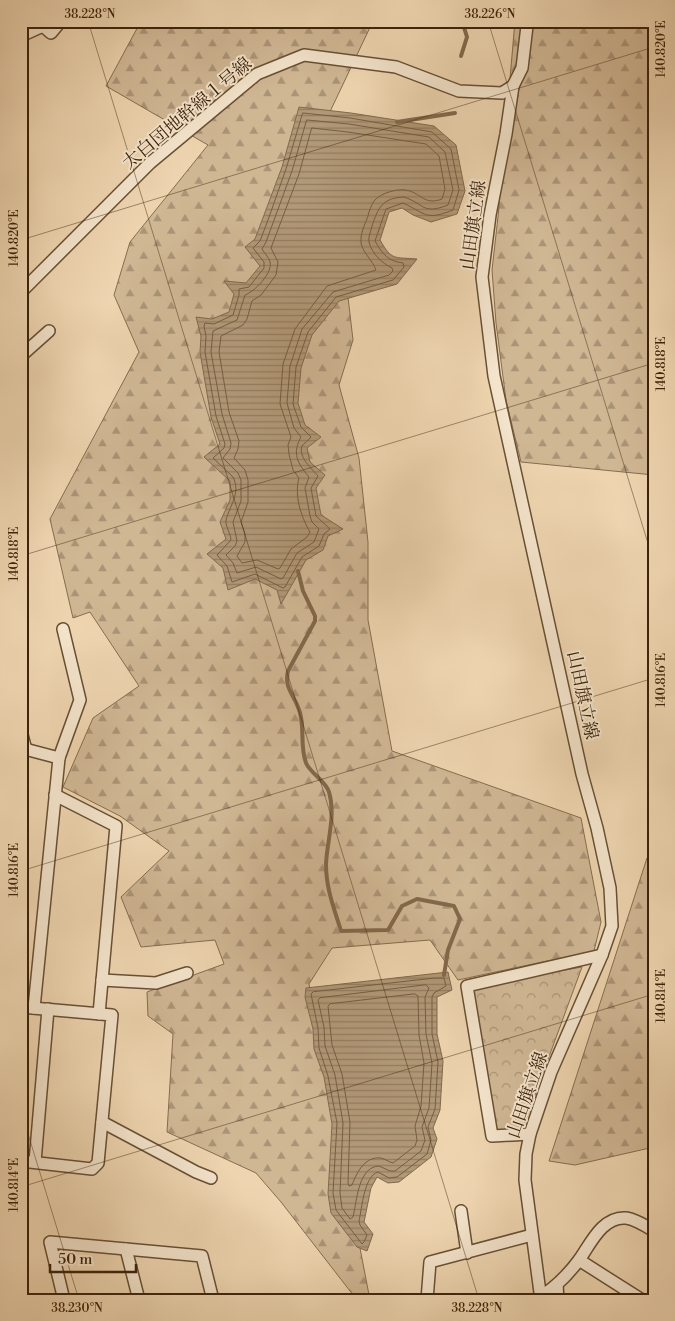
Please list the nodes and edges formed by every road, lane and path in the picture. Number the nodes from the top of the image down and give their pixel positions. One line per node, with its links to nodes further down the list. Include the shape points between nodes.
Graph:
1 (61, 21): 3 (street, via 51,33)
2 (529, 21): 5 (street, 山田旗立線, via 522,68)
3 (40, 24): 4 (street)
4 (21, 36)
5 (513, 86): 6 (street, 太白団地幹線１号線, via 502,93 459,91 396,67 304,55 257,74 150,163); 14 (street, 山田旗立線, via 482,277 494,376 610,888 612,926)
6 (21, 292)
7 (49, 331): 8 (street)
8 (21, 356)
9 (63, 629): 12 (street, via 80,700)
10 (21, 731): 11 (street)
11 (24, 749): 12 (street)
12 (59, 758): 13 (street)
13 (55, 795): 16 (street, via 116,826); 18 (street)
14 (602, 955): 22 (street, 山田旗立線, via 551,1072); 22 (street, via 467,986 492,1136)
15 (187, 972): 16 (street, via 156,983)
16 (102, 980): 20 (street)
17 (21, 1007): 18 (street)
18 (34, 1008): 19 (street)
19 (48, 1010): 20 (street); 24 (street)
20 (99, 1014): 21 (street, via 112,1015)
21 (102, 1122): 24 (street, via 98,1162 92,1168); 25 (street)
22 (530, 1134): 28 (street, 山田旗立線, via 525,1180)
23 (21, 1161): 24 (street)
24 (35, 1162)
25 (211, 1178)
26 (461, 1211): 30 (street)
27 (654, 1232): 31 (street, via 626,1218 613,1220 595,1237)
28 (532, 1235): 30 (street); 33 (street, 山田旗立線)
29 (126, 1249): 34 (street, via 50,1242); 35 (street); 36 (street, via 202,1256)
30 (467, 1253): 37 (street, via 430,1262)
31 (579, 1260): 32 (street); 39 (street)
32 (556, 1285): 33 (street); 38 (street)
33 (539, 1299)
34 (64, 1300)
35 (139, 1300)
36 (213, 1300)
37 (427, 1300)
38 (558, 1300)
39 (642, 1300)

